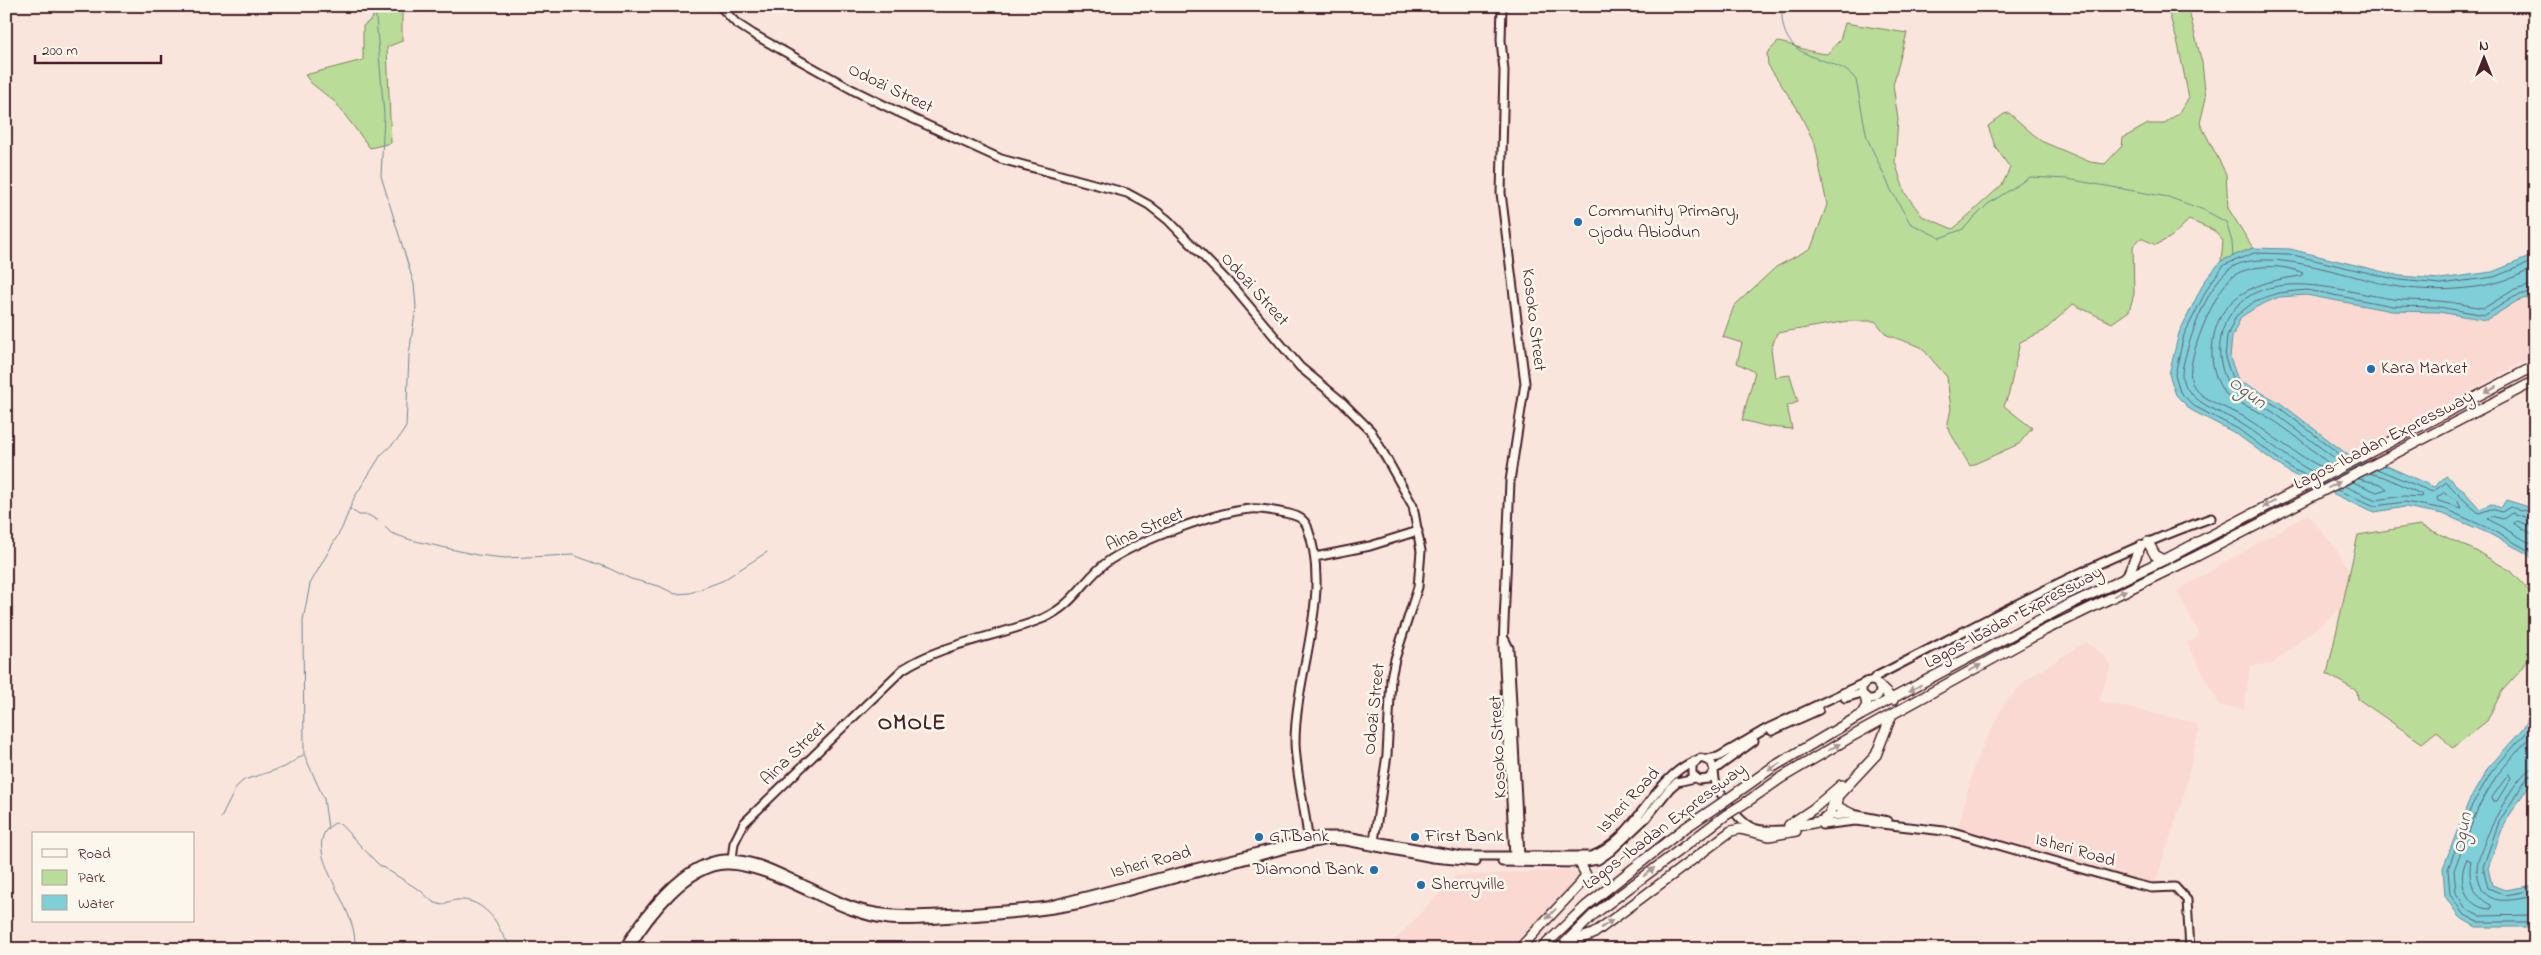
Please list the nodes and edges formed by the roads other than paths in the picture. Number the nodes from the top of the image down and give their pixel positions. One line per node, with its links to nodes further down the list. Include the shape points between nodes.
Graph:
1 (720, 6): 6 (main road, Odozi Street, via 736,23 853,90 982,151 1027,168 1127,193 1168,220 1234,287 1307,373 1371,431 1413,506)
2 (1502, 6): 32 (main road, Kosoko Street, via 1501,193 1525,384 1507,519 1504,637 1509,648)
3 (2535, 366): 9 (highway, Lagos-Ibadan Expressway, one-way to 9)
4 (2535, 381): 14 (highway, Lagos-Ibadan Expressway, one-way to 4, via 2045,630 2197,556)
5 (2211, 518): 7 (main road)
6 (1418, 531): 8 (main road, via 1370,546); 31 (main road, Odozi Street, via 1422,563 1391,678 1386,755)
7 (2145, 544): 9 (highway); 10 (highway); 11 (main road, via 1950,638 1877,676)
8 (1315, 557): 30 (main road, Aina Street, via 1314,604 1299,689 1295,742); 33 (main road, Aina Street, via 1302,519 1292,514 1256,509 1202,522 1134,547 1104,565 1075,597 1049,615 933,654 903,670 744,823)
9 (2164, 560): 10 (highway, Lagos-Ibadan Expressway)
10 (2127, 577): 13 (highway, Lagos-Ibadan Expressway, one-way to 13, via 2064,607)
11 (1873, 683): 12 (main road, via 1862,687); 12 (main road, via 1880,692 1877,697 1871,699); 13 (highway); 17 (main road, via 1766,729 1718,757)
12 (1864, 695): 15 (highway, via 1867,705); 19 (main road, via 1851,695 1760,737)
13 (1893, 700): 15 (highway, Lagos-Ibadan Expressway)
14 (1896, 711): 16 (highway, Lagos-Ibadan Expressway); 23 (highway, via 1889,719 1876,754)
15 (1861, 715): 40 (highway, Lagos-Ibadan Expressway, one-way to 40, bridge, via 1773,767 1651,854 1586,906)
16 (1849, 738): 28 (highway, via 1867,731 1878,736 1873,751 1849,777); 36 (highway, Lagos-Ibadan Expressway, one-way to 16, bridge, via 1593,915 1726,815)
17 (1707, 759): 18 (main road, Isheri Road); 19 (main road, Isheri Road)
18 (1694, 761): 20 (main road, via 1691,770); 32 (main road, Isheri Road, via 1675,773 1609,846 1598,853 1575,857)
19 (1714, 771): 21 (main road); 22 (main road, Isheri Road)
20 (1695, 778): 21 (main road, Isheri Road); 34 (main road, Isheri Road, via 1676,782 1646,818 1603,857)
21 (1704, 780): 22 (main road, Isheri Road)
22 (1716, 786): 26 (main road, Isheri Road)
23 (1838, 797): 24 (highway, via 1838,807); 25 (highway)
24 (1852, 814): 25 (main road, Isheri Road); 27 (main road, Isheri Road)
25 (1829, 816): 28 (main road, Isheri Road); 29 (highway, via 1827,820)
26 (1738, 817): 28 (main road, Isheri Road, via 1757,827); 29 (main road, Isheri Road, via 1754,829)
27 (1902, 825): 28 (main road, Isheri Road, via 1848,821); 41 (main road, Isheri Road, via 1953,832 2134,884 2152,888 2175,887 2187,900)
28 (1792, 828): 29 (main road, Isheri Road); 36 (highway, one-way to 28, via 1593,934 1731,831 1769,836)
29 (1781, 830)
30 (1308, 838): 31 (main road, Isheri Road, via 1336,835); 35 (main road, Isheri Road)
31 (1374, 841): 32 (main road, Isheri Road, via 1450,855)
32 (1517, 857)
33 (727, 861): 35 (main road, Isheri Road, via 770,868 846,904 890,914 1025,909 1080,901); 37 (main road, via 706,863 678,882 646,914); 38 (main road, Isheri Road, via 707,868 683,884 657,910)
34 (1580, 863): 35 (main road, Isheri Road, via 1463,862 1327,840); 39 (highway, one-way to 39, via 1586,875 1581,883)
35 (1121, 890)
36 (1561, 946)
37 (623, 949)
38 (629, 949)
39 (1519, 949)
40 (1540, 949)
41 (2190, 949)

